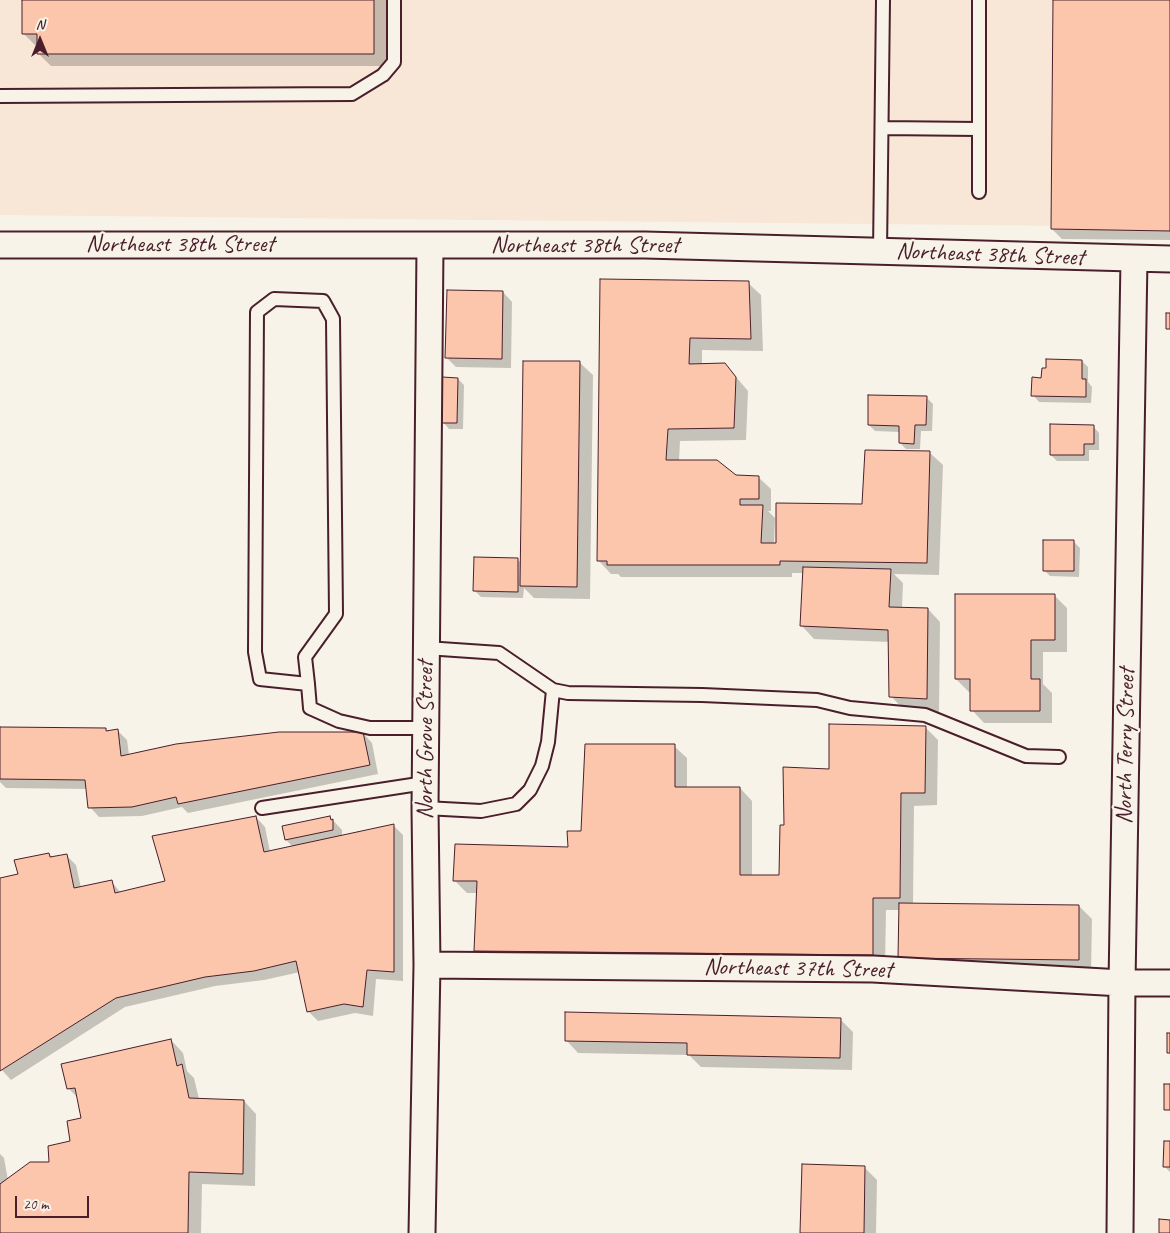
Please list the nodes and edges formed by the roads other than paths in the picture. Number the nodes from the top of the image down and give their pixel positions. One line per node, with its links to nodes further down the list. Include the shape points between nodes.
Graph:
1 (394, 0): 4 (lane, via 394,62 383,75 352,94)
2 (883, 0): 5 (lane)
3 (980, 0): 6 (lane)
4 (0, 96)
5 (882, 128): 6 (lane); 10 (lane)
6 (978, 128): 7 (lane)
7 (979, 192)
8 (0, 244): 9 (street, Northeast 38th Street)
9 (430, 246): 10 (street, Northeast 38th Street, via 645,245); 13 (street, North Grove Street)
10 (880, 252): 11 (street, Northeast 38th Street)
11 (1134, 259): 12 (street, Northeast 38th Street); 22 (street, North Terry Street)
12 (1170, 259)
13 (426, 648): 15 (lane, via 499,653); 16 (street, North Grove Street)
14 (308, 684): 14 (lane, via 305,656 336,614 333,319 323,301 274,299 257,312 255,652 260,679); 16 (lane, via 310,708 339,721 370,728)
15 (553, 690): 17 (lane, via 817,700 850,708 925,715 1026,756); 20 (lane, via 548,742 542,766 530,790 516,804 481,812)
16 (426, 728): 18 (street, North Grove Street)
17 (1059, 757)
18 (425, 783): 19 (lane); 20 (street, North Grove Street)
19 (262, 808)
20 (425, 808): 21 (street, North Grove Street)
21 (426, 965): 22 (street, Northeast 37th Street, via 873,969); 24 (street, North Grove Street)
22 (1122, 983): 23 (street, Northeast 37th Street); 25 (street, North Terry Street)
23 (1170, 984)
24 (422, 1233)
25 (1120, 1233)

